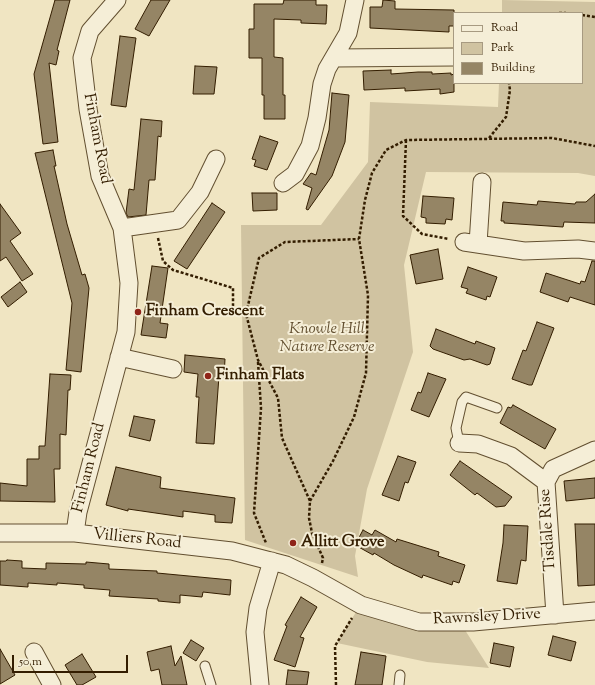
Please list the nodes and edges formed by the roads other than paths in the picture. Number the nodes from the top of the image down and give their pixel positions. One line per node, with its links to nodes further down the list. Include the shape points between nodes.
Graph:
1 (117, 0): 8 (street, Finham Road, via 90,31 82,58 100,176)
2 (354, 0): 4 (street, via 348,33)
3 (453, 57): 4 (street)
4 (335, 58): 7 (street, via 322,84 310,146 295,174)
5 (216, 159): 8 (street, via 200,192 178,220)
6 (482, 182): 9 (street, via 471,243 524,251)
7 (282, 183)
8 (122, 228): 10 (street, Finham Road, via 129,283 126,332)
9 (595, 251)
10 (119, 356): 11 (street); 17 (street, Finham Road, via 78,512)
11 (173, 369)
12 (497, 408): 13 (lane, via 466,397 462,402 456,428)
13 (459, 443): 15 (street, via 478,444 511,456)
14 (595, 450): 15 (street, Tisdale Rise, via 554,469)
15 (546, 482): 20 (street, Tisdale Rise)
16 (0, 533): 17 (street, Villiers Road)
17 (75, 533): 18 (street, Villiers Road, via 232,551)
18 (272, 561): 20 (street, Rawnsley Drive, via 313,578 360,605 419,622 472,622); 26 (street, via 258,608 255,632)
19 (595, 611): 20 (street, Rawnsley Drive)
20 (555, 615)
21 (43, 659): 24 (street)
22 (205, 666): 25 (lane)
23 (400, 675): 27 (lane)
24 (52, 685)
25 (211, 685)
26 (260, 685)
27 (399, 685)

